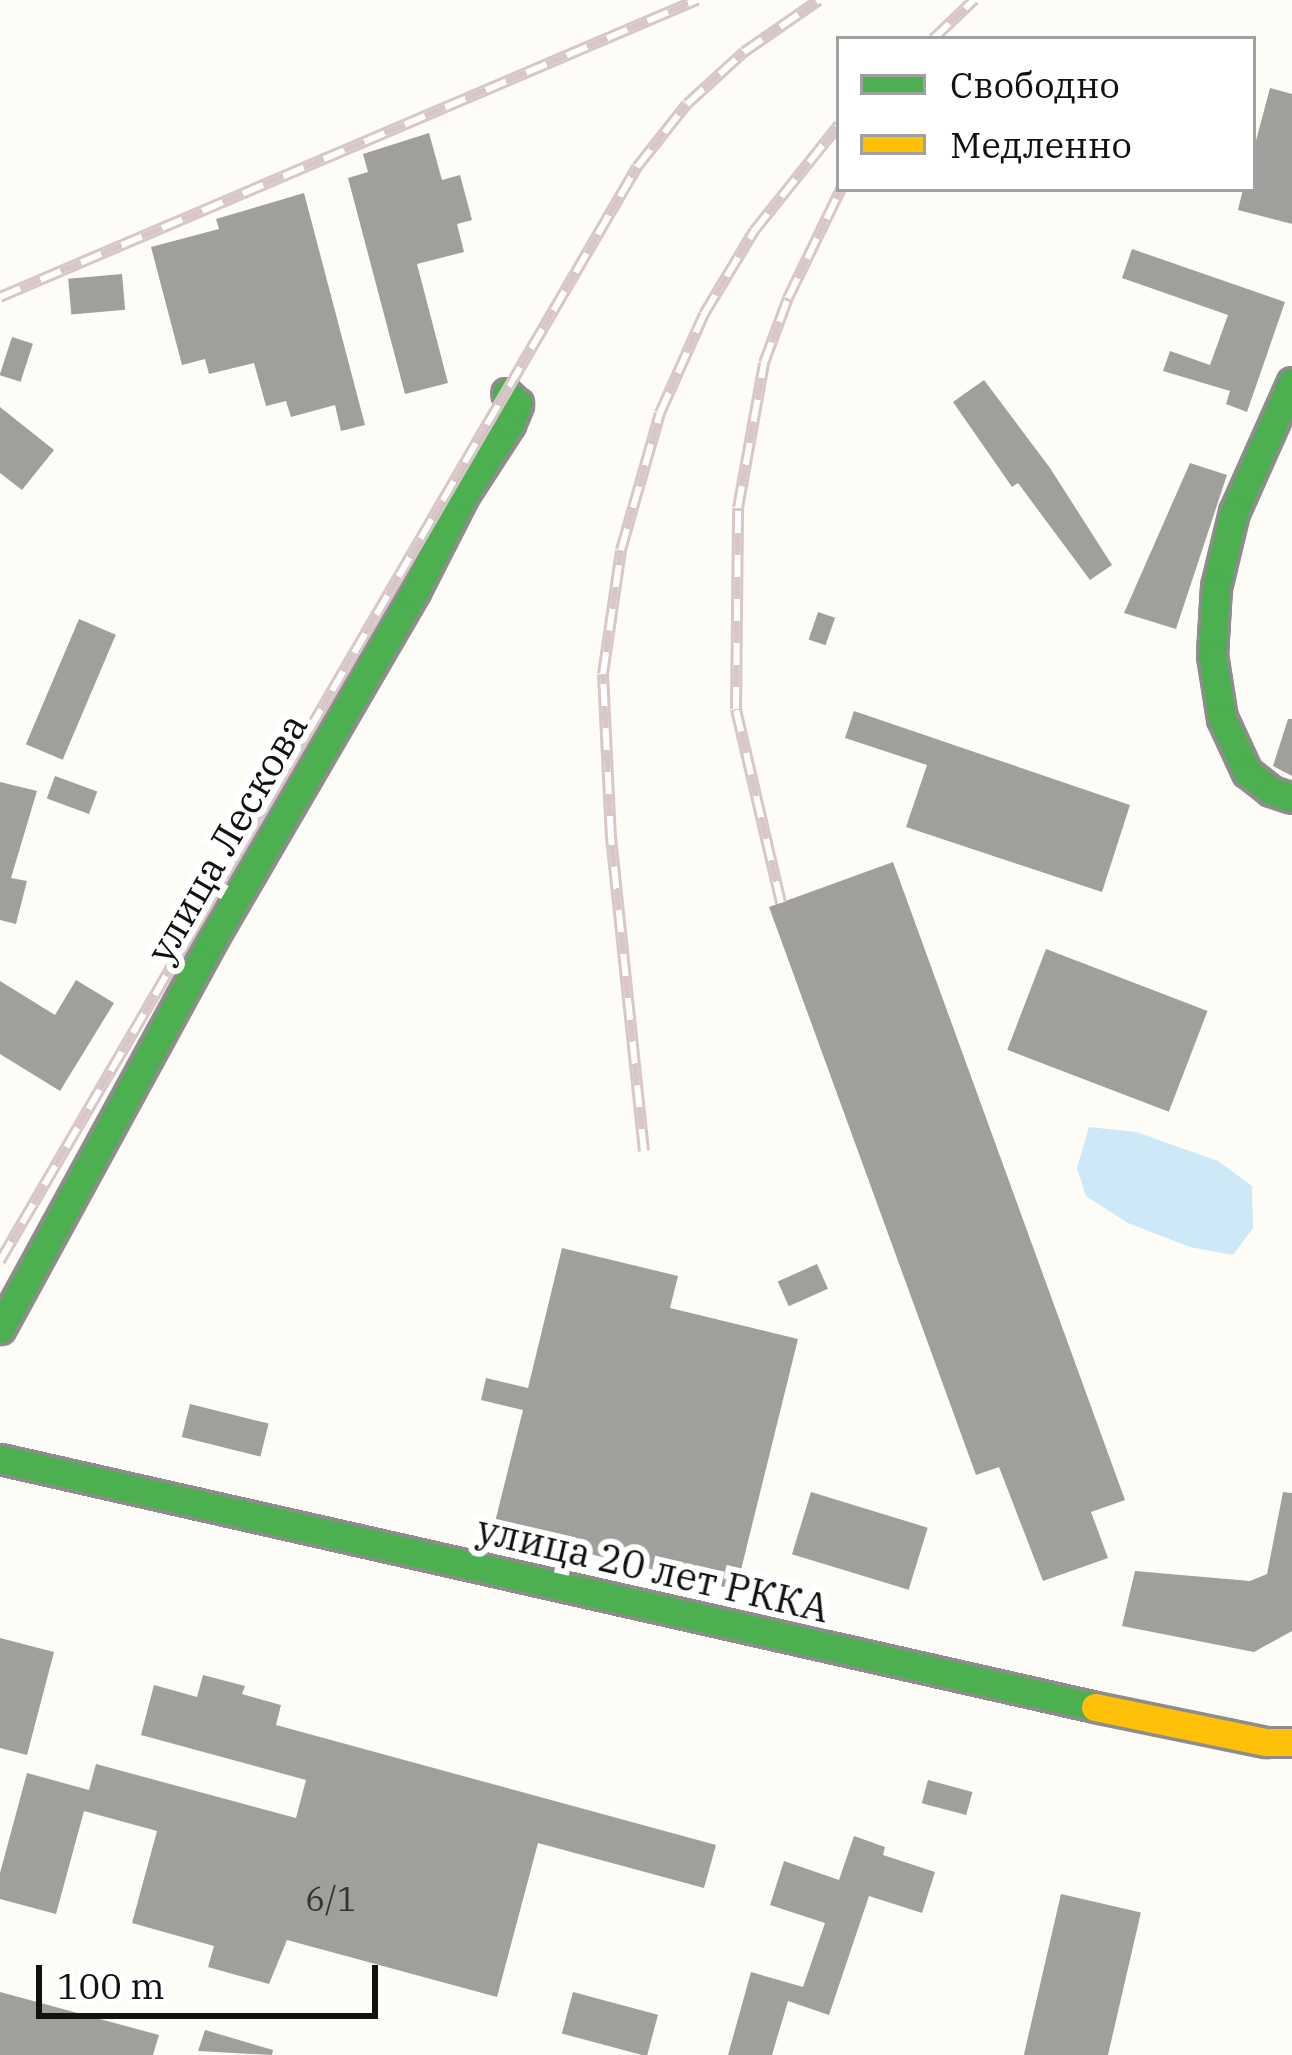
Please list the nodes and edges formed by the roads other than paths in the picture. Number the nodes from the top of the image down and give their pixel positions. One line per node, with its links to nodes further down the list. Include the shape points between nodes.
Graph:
1 (1292, 382): 3 (street, via 1234,512 1216,587 1212,655 1222,718 1247,772)
2 (506, 392): 4 (street, улица Лескова, via 518,404 510,424 212,940)
3 (1292, 798)
4 (0, 1329)
5 (0, 1459): 6 (street, улица 20 лет РККА, via 1000,1687)
6 (1292, 1742)

